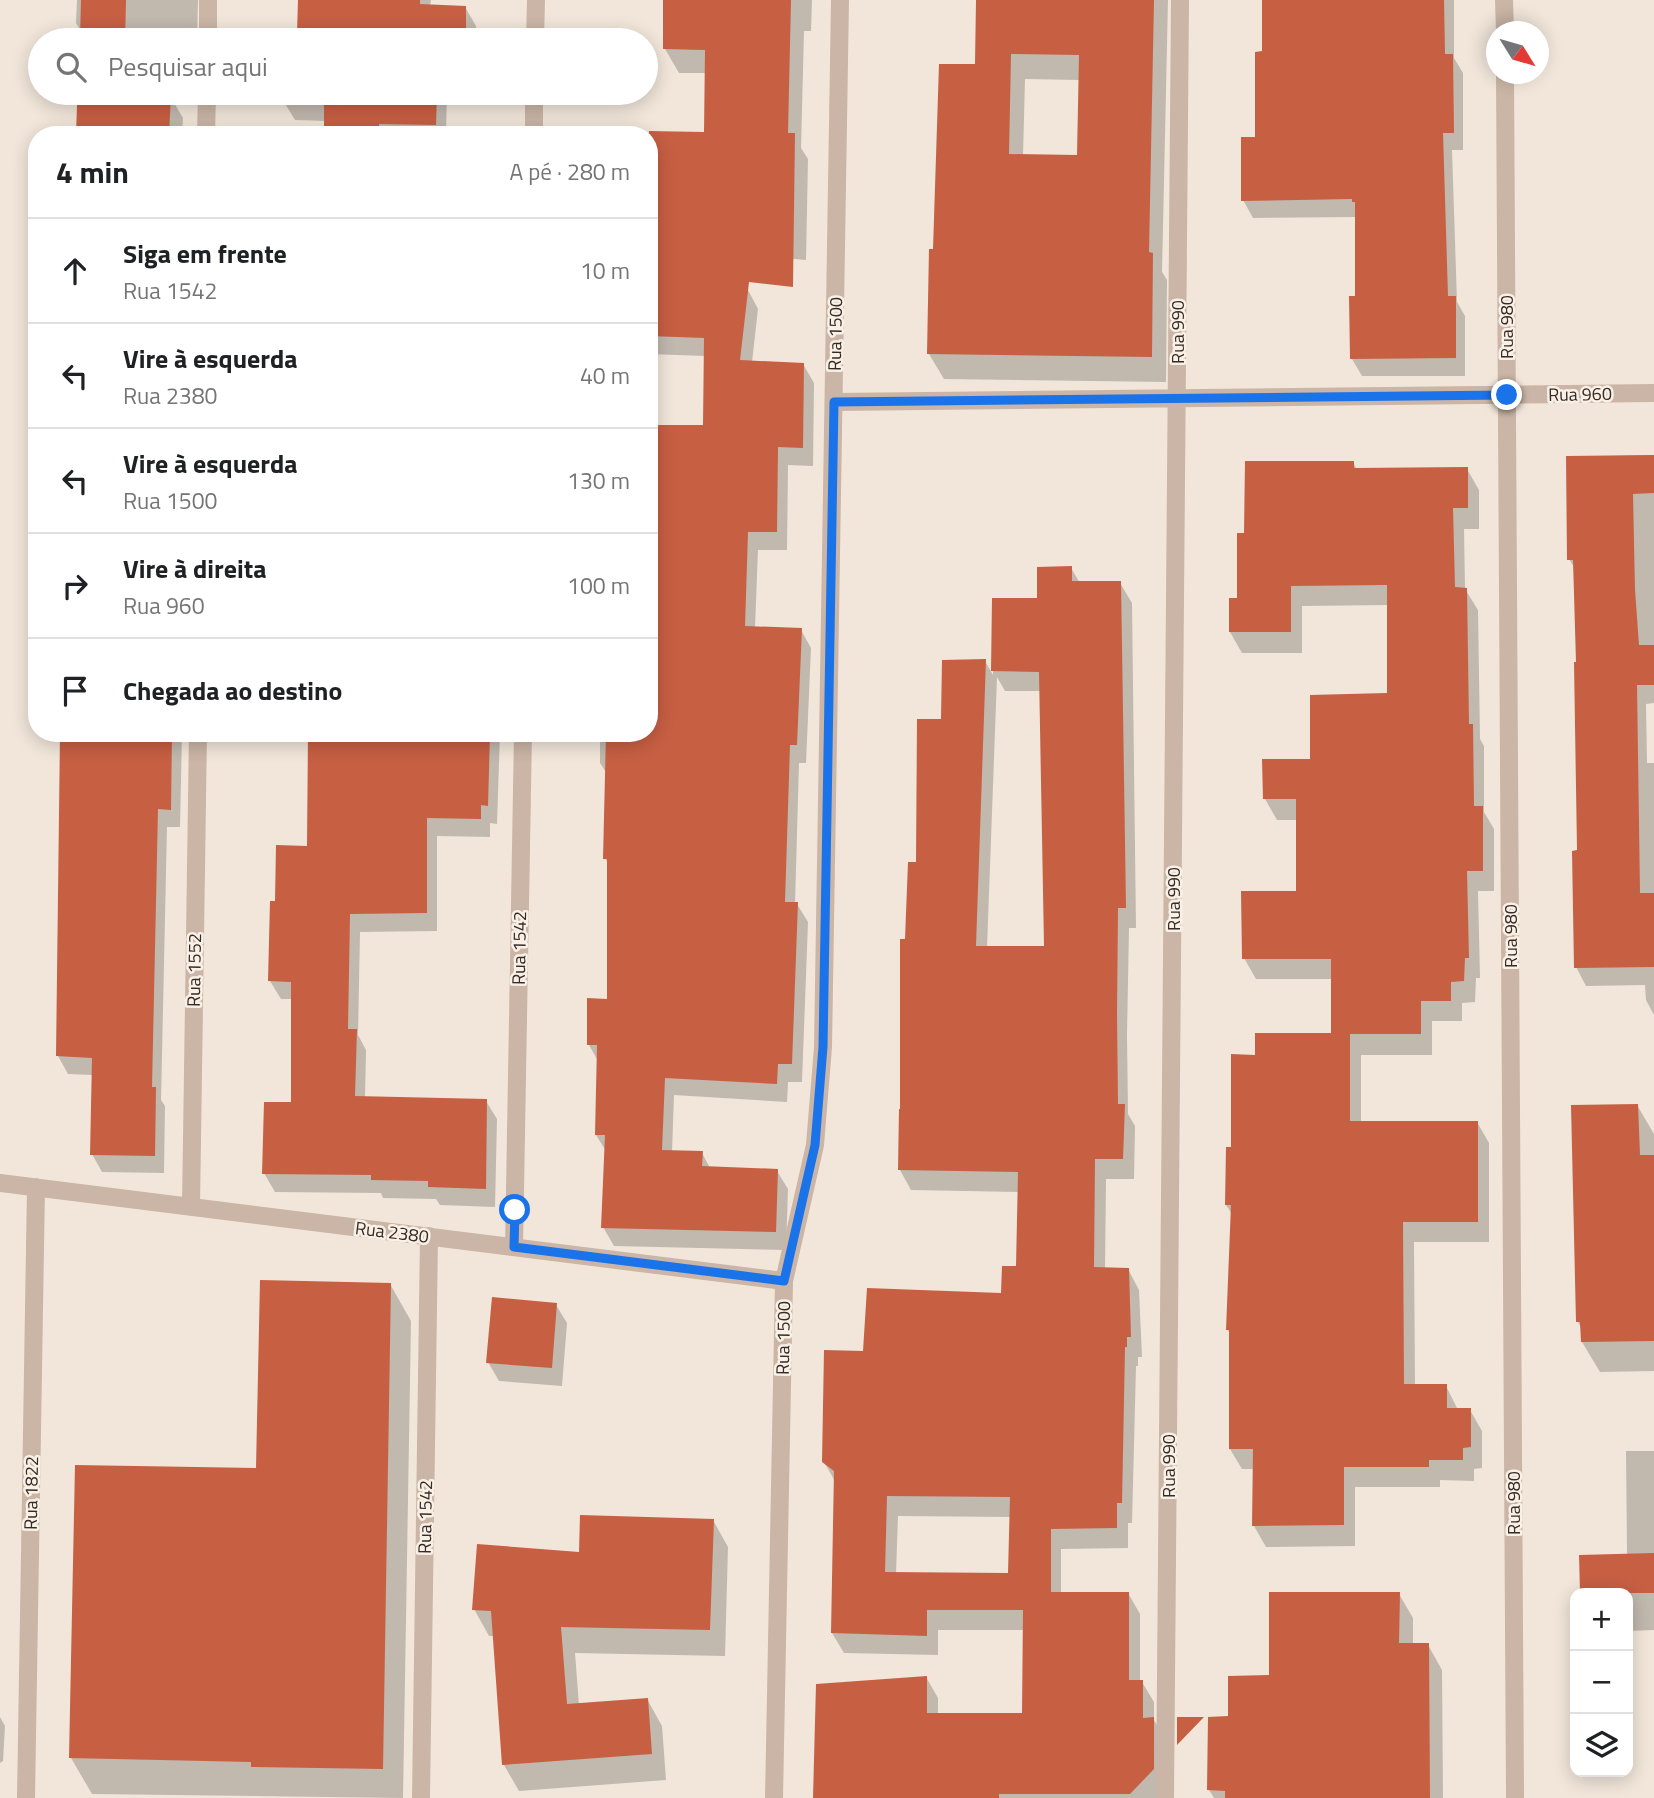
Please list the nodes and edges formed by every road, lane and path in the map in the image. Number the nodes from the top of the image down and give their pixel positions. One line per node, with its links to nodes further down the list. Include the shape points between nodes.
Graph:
1 (208, 0): 7 (street)
2 (536, 0): 8 (street)
3 (840, 0): 17 (street, Rua 1500)
4 (1180, 0): 16 (street, Rua 990)
5 (1504, 0): 6 (street)
6 (1504, 21)
7 (208, 28)
8 (535, 28)
9 (1505, 84): 15 (street, Rua 980)
10 (207, 105): 12 (street)
11 (534, 105): 13 (street)
12 (206, 126)
13 (534, 126)
14 (1654, 393): 15 (street, Rua 960)
15 (1507, 395): 16 (street, Rua 960); 30 (street, Rua 980)
16 (1177, 399): 17 (street, Rua 960); 29 (street, Rua 990)
17 (834, 402): 25 (street, Rua 1500, via 823,1047 815,1145)
18 (198, 742): 22 (street, Rua 1552)
19 (523, 742): 24 (street, Rua 1542)
20 (0, 1183): 21 (street, Rua 2380)
21 (36, 1188): 22 (street, Rua 2380); 26 (street, Rua 1822)
22 (191, 1207): 23 (street, Rua 2380)
23 (429, 1236): 24 (street, Rua 2380); 27 (street, Rua 1542)
24 (514, 1247): 25 (street, Rua 2380)
25 (784, 1281): 28 (street, Rua 1500)
26 (26, 1798)
27 (421, 1798)
28 (774, 1798)
29 (1165, 1798)
30 (1515, 1798)

